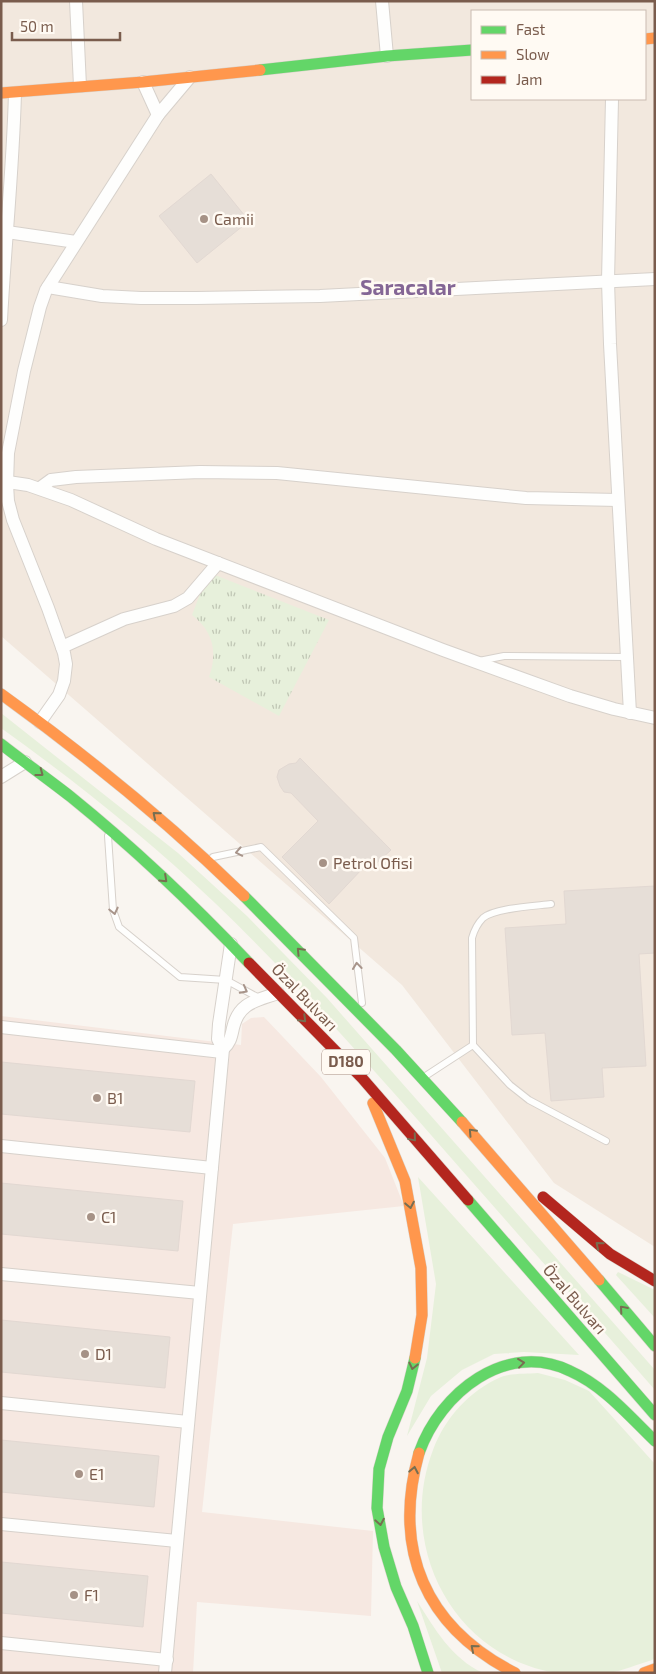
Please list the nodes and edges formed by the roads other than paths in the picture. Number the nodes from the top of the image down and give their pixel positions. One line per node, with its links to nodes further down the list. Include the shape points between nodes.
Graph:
1 (76, 1): 7 (street)
2 (382, 1): 4 (street)
3 (471, 50): 4 (main road)
4 (387, 56): 5 (main road)
5 (190, 77): 6 (main road); 11 (street)
6 (143, 82): 7 (main road); 11 (street)
7 (80, 86): 9 (main road)
8 (1, 93): 9 (main road)
9 (15, 93): 12 (street)
10 (612, 100): 15 (street)
11 (158, 115): 13 (street)
12 (7, 232): 13 (street); 17 (street)
13 (76, 242): 16 (street)
14 (655, 279): 15 (street)
15 (608, 281): 16 (street, via 320,296 160,298 102,296); 20 (street)
16 (48, 287): 18 (street, via 24,371)
17 (1, 320)
18 (4, 481): 19 (street); 22 (street, via 13,520)
19 (40, 488): 20 (street, via 51,480 76,477 277,472 496,495); 21 (street)
20 (618, 500): 23 (street)
21 (218, 563): 22 (street, via 188,598 174,606 124,620); 24 (street)
22 (62, 647): 28 (street, via 66,664 64,681 59,695)
23 (627, 657): 24 (lane, via 504,656); 26 (street)
24 (477, 662): 26 (street, via 570,696)
25 (1, 694): 28 (main road, Özal Bulvarı / D180)
26 (630, 713): 27 (street)
27 (655, 718)
28 (40, 722): 33 (main road, Özal Bulvarı / D180, one-way to 28)
29 (1, 744): 30 (main road, Özal Bulvarı / D180)
30 (25, 762): 31 (street); 32 (main road, Özal Bulvarı / D180, one-way to 32)
31 (1, 777)
32 (107, 828): 35 (main road, Özal Bulvarı / D180, one-way to 35); 36 (lane, one-way to 36, via 113,910 119,927 180,977)
33 (205, 858): 39 (main road, Özal Bulvarı / D180, one-way to 33); 39 (lane, one-way to 33, via 354,938 261,847)
34 (551, 904): 41 (lane, via 492,912 475,927 472,938)
35 (231, 944): 36 (street); 37 (main road, Özal Bulvarı / D180)
36 (226, 980): 38 (lane, one-way to 38); 42 (street, via 218,1039)
37 (278, 993): 38 (street); 43 (main road, Özal Bulvarı / D180, one-way to 43)
38 (261, 999): 42 (street, via 242,1008 234,1020 229,1043)
39 (361, 1014): 44 (main road, Özal Bulvarı / D180)
40 (1, 1027): 42 (street)
41 (472, 1045): 44 (lane); 45 (lane, via 529,1100)
42 (222, 1050): 48 (street)
43 (362, 1078): 54 (main road, Özal Bulvarı / D180, one-way to 54); 62 (main road, one-way to 62, via 405,1181 421,1268 422,1315 417,1349 408,1392 388,1437 379,1469 377,1508 396,1587)
44 (421, 1079): 47 (main road, Özal Bulvarı / D180, one-way to 44)
45 (606, 1141)
46 (1, 1146): 48 (street)
47 (488, 1150): 50 (main road, one-way to 47, via 611,1255); 52 (main road, Özal Bulvarı / D180, one-way to 47)
48 (212, 1168): 51 (street)
49 (1, 1274): 51 (street)
50 (655, 1281)
51 (200, 1293): 55 (street)
52 (655, 1346)
53 (1, 1403): 55 (street)
54 (655, 1415)
55 (188, 1422): 58 (street)
56 (655, 1441): 63 (main road, one-way to 56, via 478,1652 448,1624 436,1607 419,1570 412,1538 410,1491 414,1466 428,1429 448,1403 476,1378 510,1364 543,1362 592,1384)
57 (1, 1524): 58 (street)
58 (177, 1541): 60 (street)
59 (1, 1643): 60 (street)
60 (166, 1666)
61 (655, 1669): 64 (main road)
62 (428, 1673)
63 (515, 1673)
64 (644, 1673)

